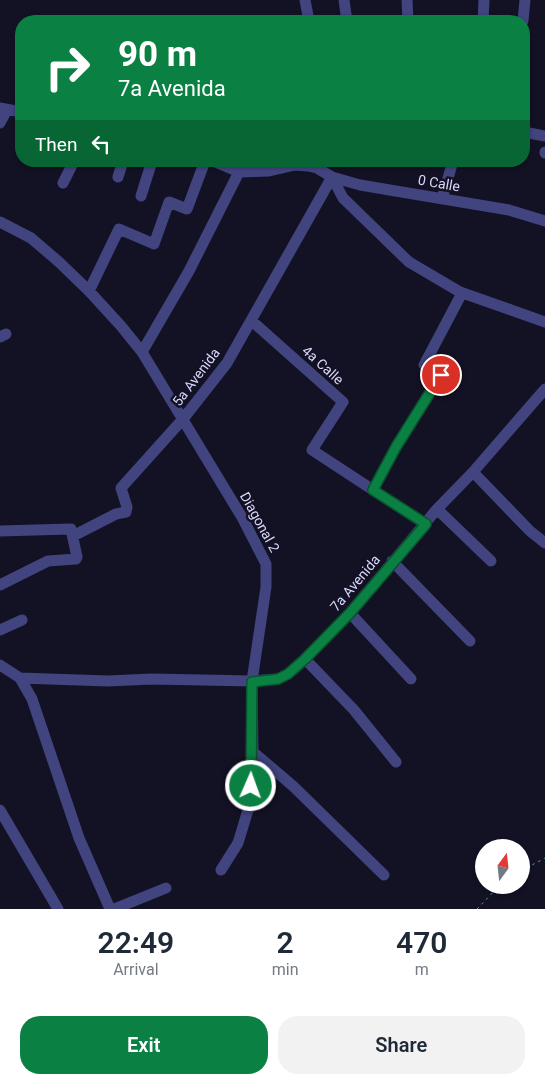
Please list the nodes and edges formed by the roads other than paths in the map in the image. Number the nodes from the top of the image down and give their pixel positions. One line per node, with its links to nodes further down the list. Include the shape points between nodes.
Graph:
1 (305, 0): 6 (street)
2 (344, 0): 7 (street)
3 (407, 0): 8 (street)
4 (484, 0): 9 (street)
5 (524, 0): 10 (street)
6 (308, 15)
7 (346, 15)
8 (408, 15)
9 (483, 15)
10 (523, 15)
11 (3, 109): 12 (street)
12 (0, 123)
13 (530, 133): 14 (street)
14 (545, 136)
15 (71, 167): 26 (street)
16 (122, 167): 24 (street)
17 (150, 167): 27 (street)
18 (203, 167): 31 (street, via 187,209 169,202 154,244 119,229)
19 (227, 167): 23 (street, 0 Calle)
20 (286, 167): 23 (street, 0 Calle)
21 (323, 167): 25 (street, 0 Calle)
22 (451, 167): 28 (street)
23 (239, 172): 35 (street)
24 (118, 177)
25 (332, 177): 28 (street, 0 Calle); 32 (street, via 343,198 409,262); 33 (street, 5a Avenida)
26 (63, 183)
27 (140, 196)
28 (442, 199): 29 (street, 0 Calle, via 509,210)
29 (545, 221)
30 (0, 222): 31 (street, Diagonal 2, via 39,244)
31 (89, 291): 35 (street, Diagonal 2)
32 (462, 293): 34 (street); 39 (street, via 424,365 441,375)
33 (252, 321): 37 (street, 5a Avenida, via 227,362); 39 (street, 4a Calle, via 342,402 312,450)
34 (545, 322)
35 (142, 352): 37 (street, Diagonal 2)
36 (545, 389): 38 (street, 7a Avenida)
37 (183, 419): 43 (street, 5a Avenida, via 121,488 126,512); 56 (street, Diagonal 2, via 266,564 266,587)
38 (473, 472): 40 (street, 7a Avenida); 44 (street)
39 (373, 490): 41 (street, 4a Calle)
40 (437, 509): 41 (street, 7a Avenida); 45 (street)
41 (426, 524): 46 (street, 7a Avenida)
42 (0, 531): 43 (street, via 69,528)
43 (73, 536): 47 (street, via 76,559 48,561)
44 (545, 543)
45 (491, 561)
46 (392, 562): 48 (street, 7a Avenida); 51 (street)
47 (0, 585)
48 (350, 613): 52 (street, 7a Avenida); 55 (street)
49 (22, 620): 50 (street)
50 (0, 630)
51 (470, 641)
52 (305, 659): 56 (street, 7a Avenida, via 278,679); 58 (street, via 354,710)
53 (0, 665): 54 (street)
54 (20, 678): 56 (street, 7a Avenida); 64 (street, via 32,699 79,838)
55 (412, 680)
56 (252, 682): 57 (street, Diagonal 2)
57 (253, 752): 60 (street, Diagonal 2, via 251,800 238,843); 61 (street, via 293,786)
58 (396, 762)
59 (0, 810): 63 (street)
60 (222, 870)
61 (384, 875)
62 (166, 888): 65 (street)
63 (58, 909)
64 (110, 909)
65 (114, 909)

